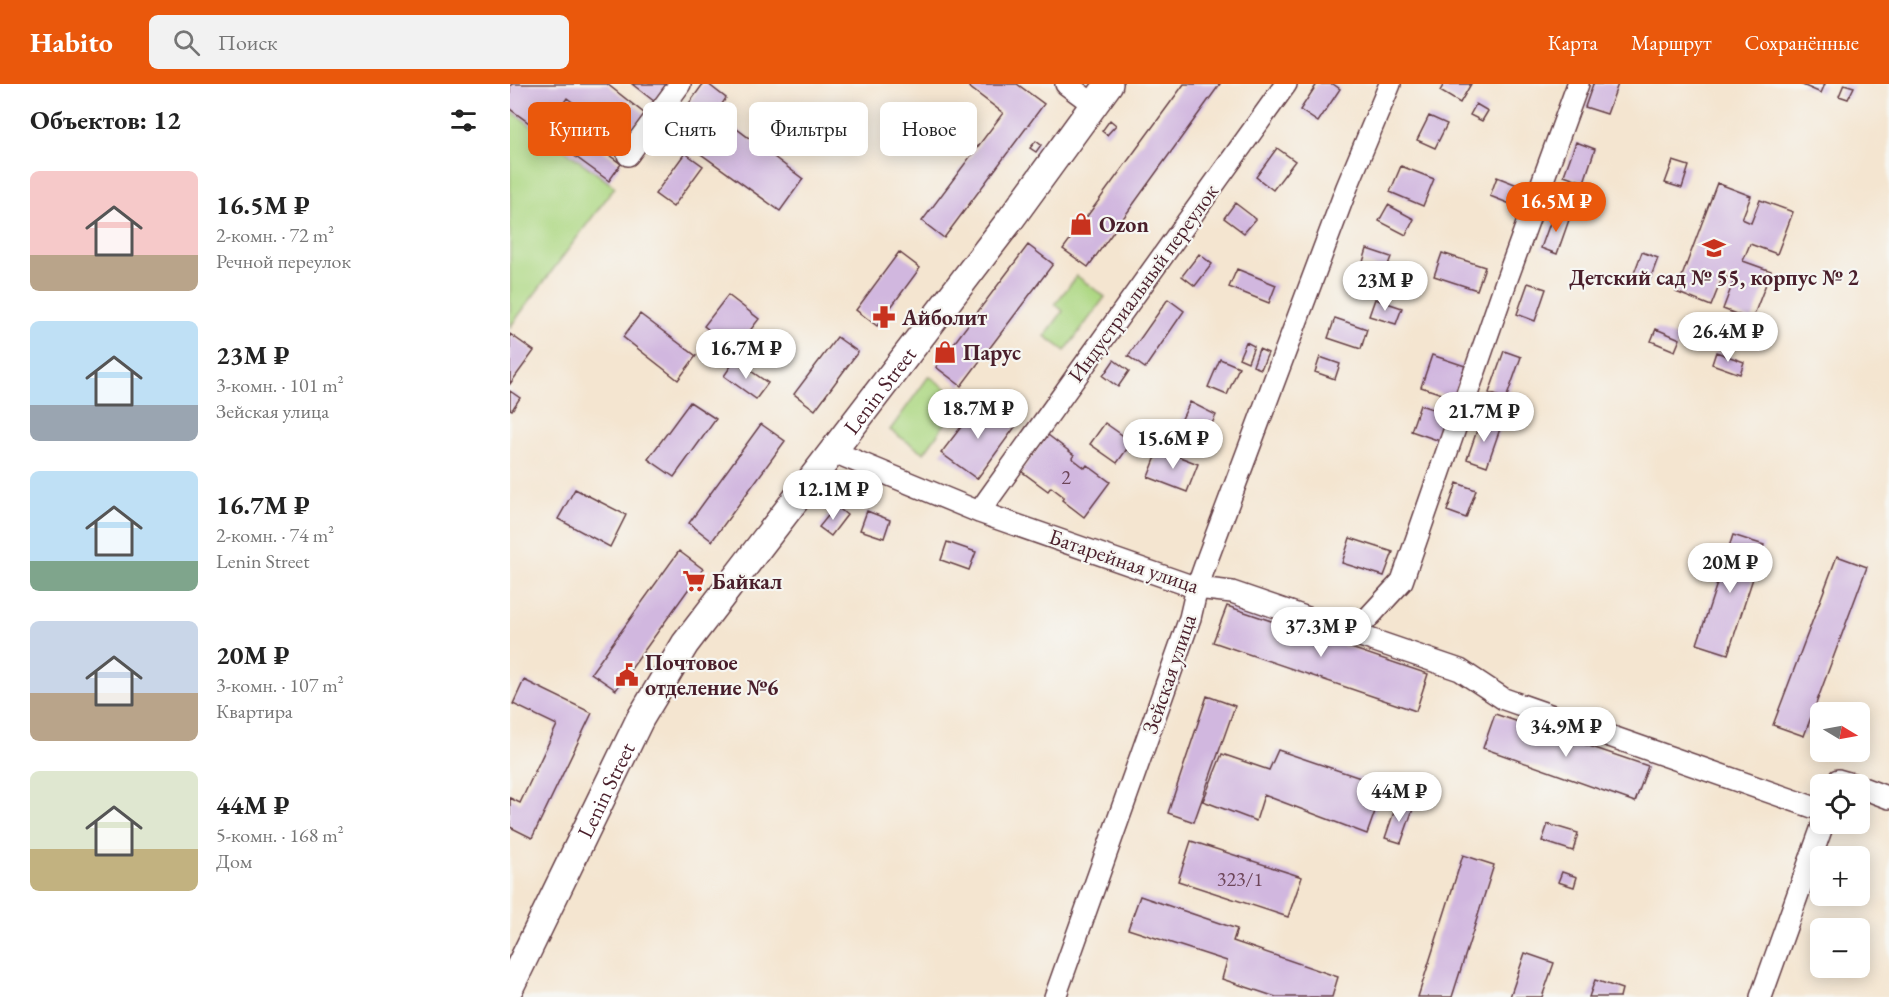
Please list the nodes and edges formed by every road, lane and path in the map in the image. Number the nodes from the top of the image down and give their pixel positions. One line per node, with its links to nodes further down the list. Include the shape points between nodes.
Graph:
1 (680, 84): 7 (street)
2 (1066, 84): 6 (street)
3 (1286, 84): 9 (street, Индустриальный переулок)
4 (1390, 84): 10 (street, Зейская улица, via 1317,265)
5 (1578, 84): 11 (street, via 1402,581)
6 (1101, 94): 8 (main road, Lenin Street)
7 (631, 151)
8 (834, 452): 9 (street, Батарейная улица); 16 (main road, Lenin Street, via 685,644 640,719)
9 (979, 512): 10 (street, Батарейная улица)
10 (1197, 588): 11 (street, Батарейная улица, via 1232,592); 17 (street, Зейская улица, via 1190,618)
11 (1354, 633): 14 (street, Батарейная улица, via 1460,670 1504,699)
12 (1870, 791): 13 (street)
13 (1889, 798)
14 (1810, 806)
15 (1819, 834): 18 (street)
16 (510, 987)
17 (1055, 997)
18 (1761, 997)

